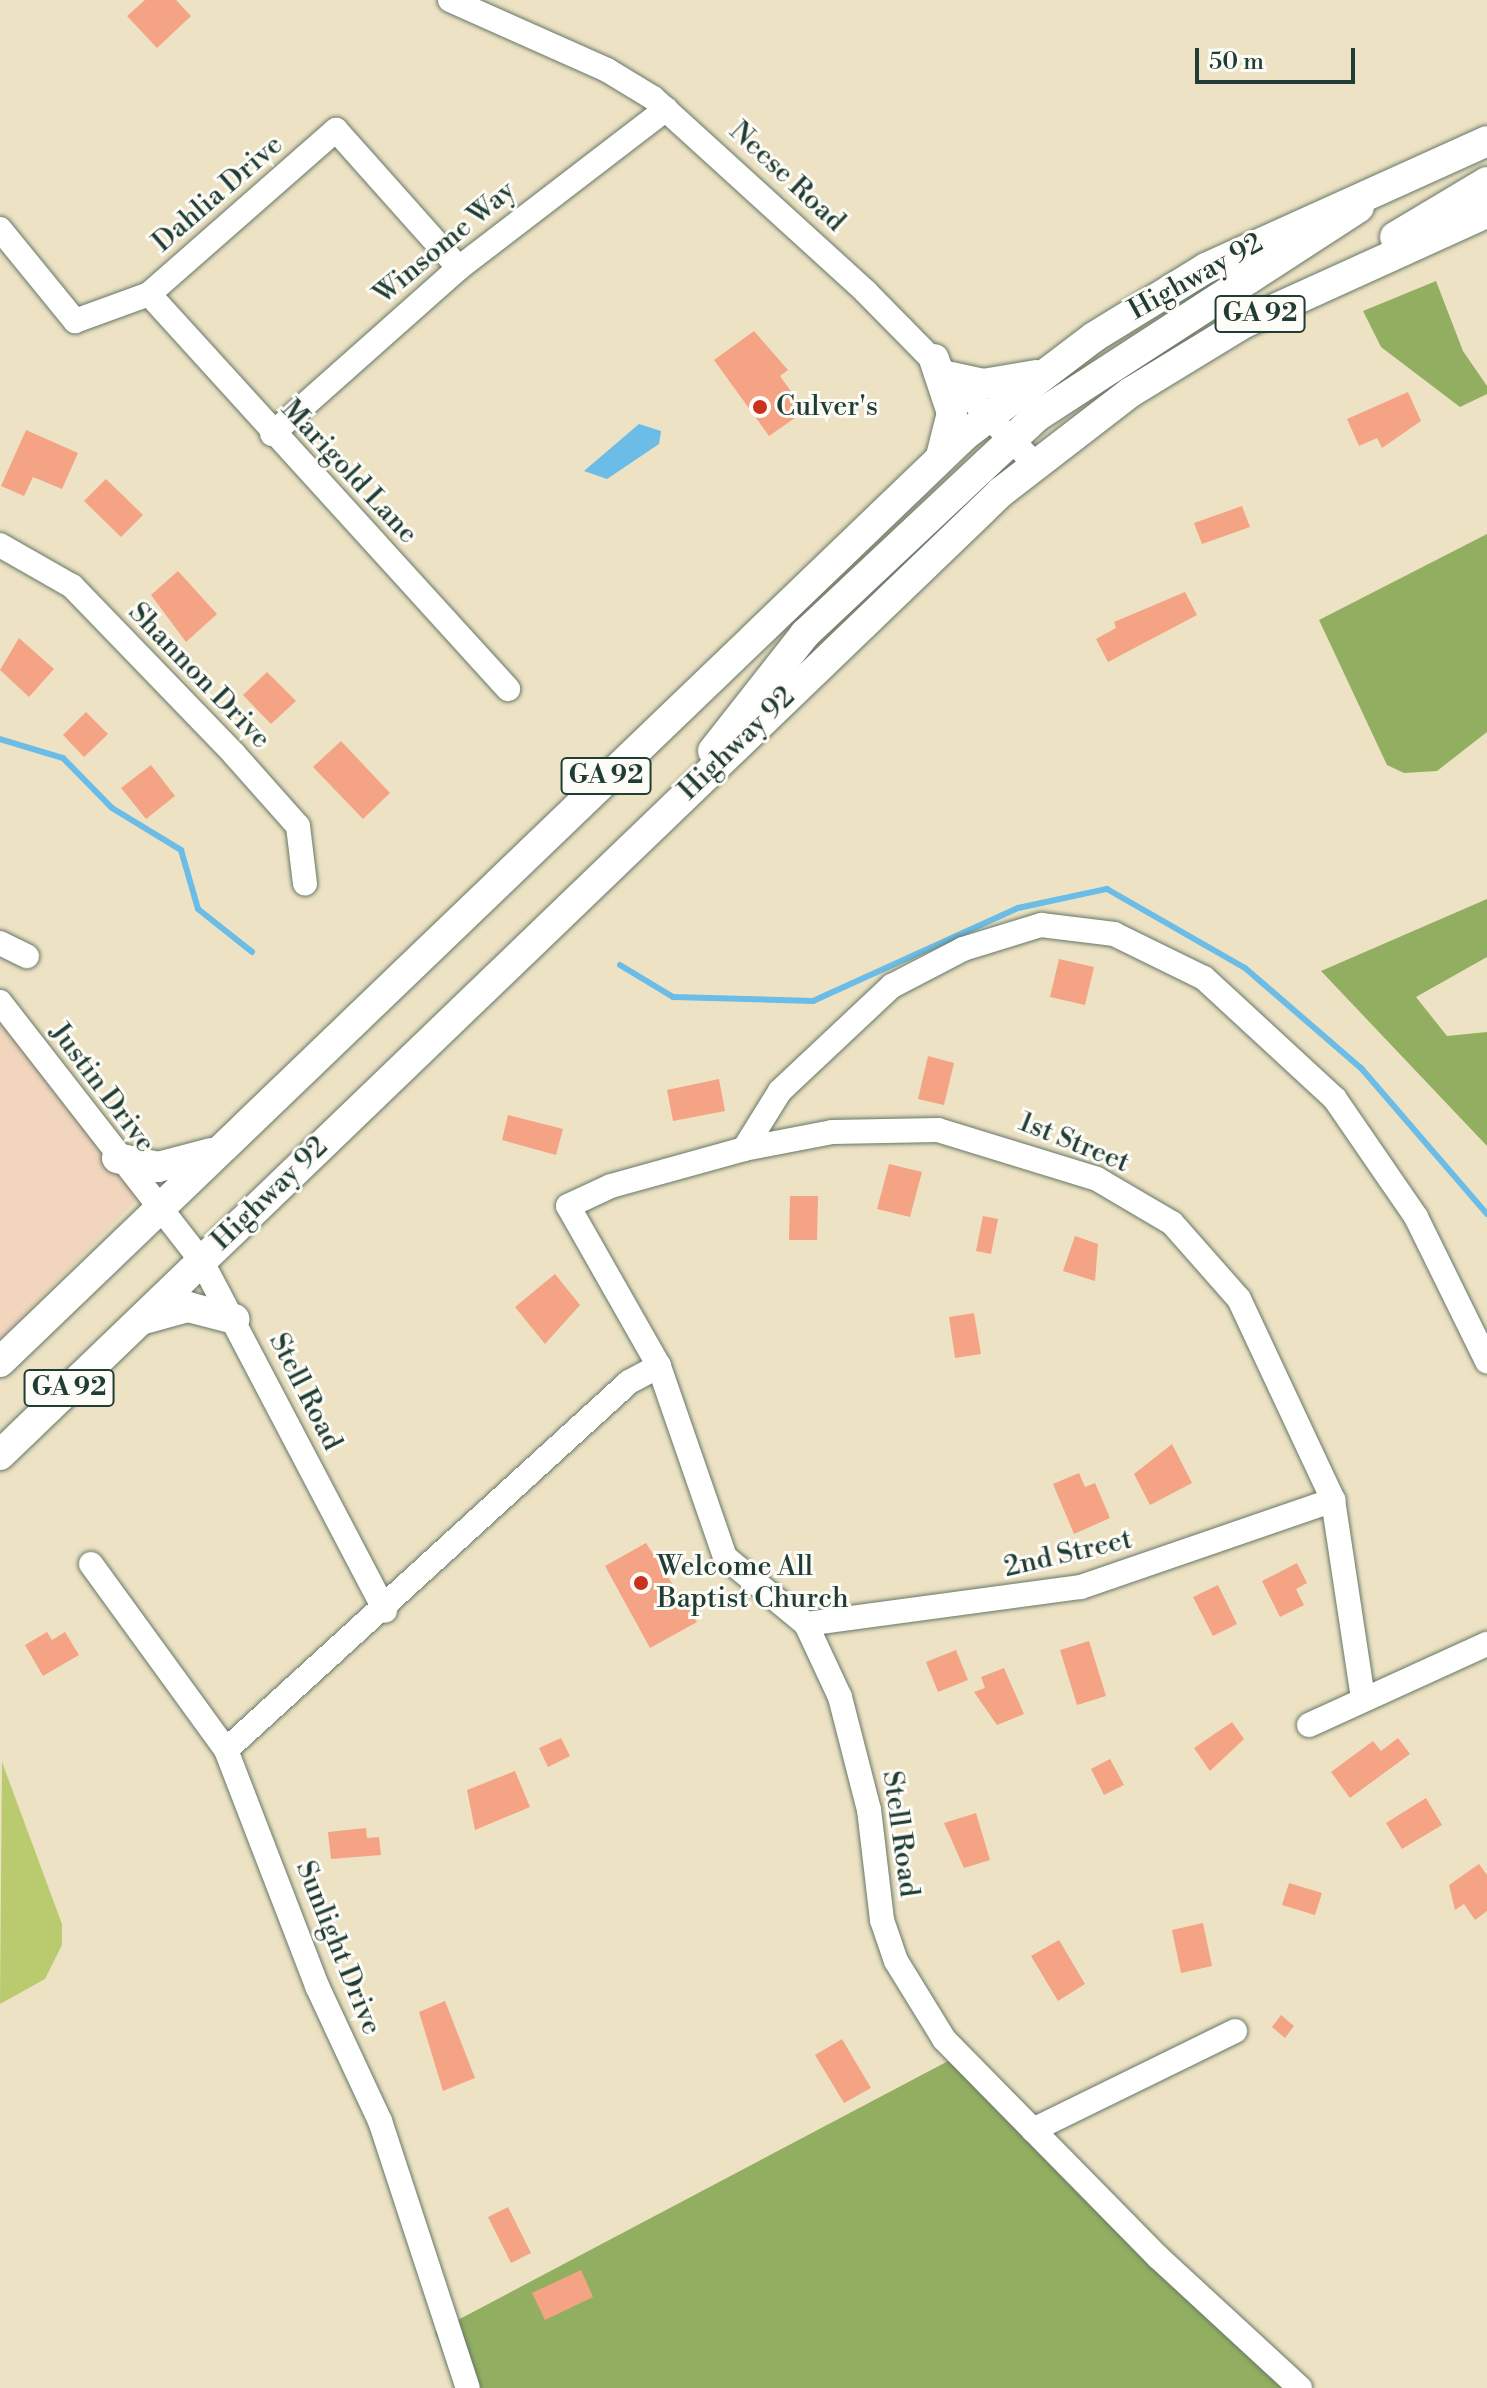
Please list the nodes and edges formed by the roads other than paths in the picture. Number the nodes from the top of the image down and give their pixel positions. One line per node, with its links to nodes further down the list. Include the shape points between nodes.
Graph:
1 (450, 0): 2 (street, Neese Road, via 607,70)
2 (666, 109): 8 (street, Winsome Way); 11 (street, Neese Road)
3 (1487, 141): 5 (main road, Highway 92 / GA 92)
4 (1487, 182): 9 (main road)
5 (1384, 184): 12 (main road, Highway 92 / GA 92, via 1196,274); 15 (main road, via 1335,227 1113,361)
6 (1487, 213): 9 (main road, Highway 92 / GA 92)
7 (0, 229): 10 (street, Dahlia Drive, via 75,321)
8 (459, 268): 10 (street, Dahlia Drive, via 336,130); 14 (street, Winsome Way)
9 (1352, 271): 17 (main road, Highway 92 / GA 92, via 1194,352)
10 (149, 294): 14 (street, Marigold Lane)
11 (942, 368): 12 (main road, via 983,384); 13 (street, Neese Road); 16 (main road, via 952,413)
12 (1045, 373): 13 (main road, Highway 92 / GA 92)
13 (989, 416): 15 (street, Neese Road); 16 (main road, Highway 92 / GA 92)
14 (272, 434): 19 (street, Marigold Lane)
15 (1011, 438): 17 (street, Neese Road); 20 (main road, via 781,660)
16 (941, 456): 25 (main road, Highway 92 / GA 92)
17 (1035, 464): 20 (main road, Highway 92 / GA 92)
18 (0, 545): 21 (street, Shannon Drive, via 72,586 234,754 298,826)
19 (508, 689)
20 (695, 784): 30 (main road, Highway 92 / GA 92)
21 (305, 884)
22 (0, 943): 23 (street)
23 (27, 956)
24 (0, 1002): 27 (street, Justin Drive)
25 (226, 1144): 27 (main road, via 176,1166); 29 (main road, Highway 92 / GA 92)
26 (744, 1149): 28 (street, 1st Street, via 611,1186); 33 (street, via 780,1091 892,986 963,949 1041,925 1114,934 1204,978 1335,1099 1416,1217); 37 (street, 1st Street, via 832,1132 938,1130 1097,1179 1172,1223 1239,1299)
27 (117, 1158): 29 (street, Justin Drive)
28 (568, 1206): 35 (street, Stell Road)
29 (157, 1211): 30 (street, Stell Road); 34 (main road, Highway 92 / GA 92)
30 (201, 1260): 31 (street, Stell Road); 32 (main road, Highway 92 / GA 92)
31 (234, 1319): 32 (main road, via 188,1307); 39 (street, Stell Road)
32 (138, 1322): 36 (main road, Highway 92 / GA 92)
33 (1487, 1361)
34 (0, 1362)
35 (659, 1366): 39 (street, via 629,1382); 40 (street, Stell Road, via 725,1557)
36 (0, 1455)
37 (1333, 1500): 40 (street, 2nd Street, via 1081,1587); 42 (street, 1st Street)
38 (91, 1564): 44 (street, Sunlight Drive)
39 (385, 1611): 44 (street)
40 (806, 1624): 46 (street, Stell Road, via 858,1752 872,1868 896,1961 944,2039)
41 (1487, 1644): 42 (street)
42 (1363, 1698): 43 (street)
43 (1309, 1725)
44 (226, 1750): 47 (street, Sunlight Drive, via 317,1986 380,2121)
45 (1235, 2031): 46 (street)
46 (1033, 2130): 48 (street, Stell Road)
47 (468, 2388)
48 (1300, 2388)

